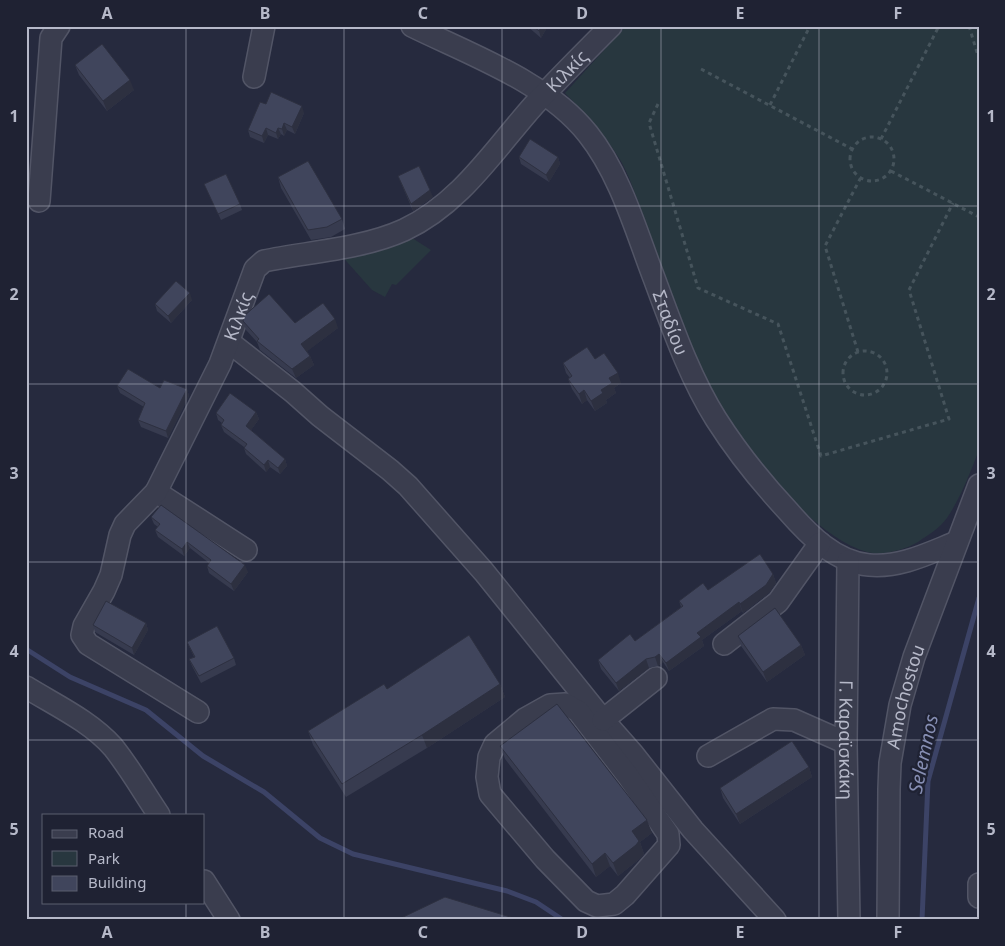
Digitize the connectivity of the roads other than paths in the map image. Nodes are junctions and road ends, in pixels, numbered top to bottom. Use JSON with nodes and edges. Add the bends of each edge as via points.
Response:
{"nodes":[{"id":1,"x":59,"y":26,"type":"edge"},
{"id":2,"x":264,"y":26,"type":"edge"},
{"id":3,"x":412,"y":26,"type":"edge"},
{"id":4,"x":611,"y":26,"type":"edge"},
{"id":5,"x":254,"y":77,"type":"dead end"},
{"id":6,"x":544,"y":94,"type":"junction"},
{"id":7,"x":39,"y":201,"type":"dead end"},
{"id":8,"x":229,"y":342,"type":"junction"},
{"id":9,"x":979,"y":485,"type":"edge"},
{"id":10,"x":156,"y":492,"type":"junction"},
{"id":11,"x":957,"y":542,"type":"junction"},
{"id":12,"x":820,"y":543,"type":"junction"},
{"id":13,"x":246,"y":550,"type":"dead end"},
{"id":14,"x":848,"y":561,"type":"junction"},
{"id":15,"x":724,"y":644,"type":"dead end"},
{"id":16,"x":656,"y":678,"type":"dead end"},
{"id":17,"x":26,"y":687,"type":"edge"},
{"id":18,"x":198,"y":712,"type":"dead end"},
{"id":19,"x":603,"y":720,"type":"junction"},
{"id":20,"x":846,"y":743,"type":"junction"},
{"id":21,"x":633,"y":754,"type":"junction"},
{"id":22,"x":708,"y":756,"type":"dead end"},
{"id":23,"x":628,"y":776,"type":"junction"},
{"id":24,"x":158,"y":814,"type":"edge"},
{"id":25,"x":205,"y":883,"type":"edge"},
{"id":26,"x":979,"y":884,"type":"edge"},
{"id":27,"x":979,"y":897,"type":"edge"},
{"id":28,"x":229,"y":920,"type":"edge"},
{"id":29,"x":775,"y":920,"type":"edge"},
{"id":30,"x":849,"y":920,"type":"edge"},
{"id":31,"x":888,"y":920,"type":"edge"}],
"edges":[{"from":1,"to":7,"type":"street","via":[[51,38]]},
{"from":2,"to":5,"type":"street"},
{"from":3,"to":6,"type":"street","name":"Σταδίου","via":[[488,62]]},
{"from":4,"to":6,"type":"street","name":"Κιλκίς"},
{"from":6,"to":8,"type":"street","name":"Κιλκίς","via":[[470,180],[433,214],[376,240],[260,263],[251,279]]},
{"from":6,"to":12,"type":"street","name":"Σταδίου","via":[[576,120],[612,171],[680,344],[716,419],[768,489]]},
{"from":8,"to":10,"type":"street","name":"Κιλκίς"},
{"from":8,"to":19,"type":"street","via":[[408,486],[484,572]]},
{"from":9,"to":11,"type":"street","name":"Amochostou"},
{"from":10,"to":13,"type":"street"},
{"from":10,"to":18,"type":"street","name":"Κιλκίς","via":[[125,524],[111,575],[82,635],[88,644]]},
{"from":11,"to":14,"type":"street","name":"Σταδίου","via":[[891,564],[869,565]]},
{"from":11,"to":31,"type":"street","name":"Amochostou","via":[[900,705],[890,763]]},
{"from":12,"to":14,"type":"street","name":"Σταδίου"},
{"from":12,"to":15,"type":"street","via":[[778,602]]},
{"from":14,"to":20,"type":"street","name":"Γ. Καραϊσκάκη"},
{"from":16,"to":19,"type":"street"},
{"from":17,"to":24,"type":"street","via":[[86,724],[105,740]]},
{"from":19,"to":21,"type":"street"},
{"from":20,"to":22,"type":"street","via":[[794,720],[773,720]]},
{"from":20,"to":30,"type":"street","name":"Γ. Καραϊσκάκη"},
{"from":21,"to":23,"type":"street"},
{"from":21,"to":29,"type":"street","via":[[693,830]]},
{"from":23,"to":23,"type":"street","via":[[668,834],[669,845],[625,895],[614,904],[597,906],[586,901],[533,845],[490,794],[487,777],[495,744],[525,719],[550,705],[565,704],[578,711]]},
{"from":25,"to":28,"type":"street"},
{"from":26,"to":27,"type":"street"}]}
